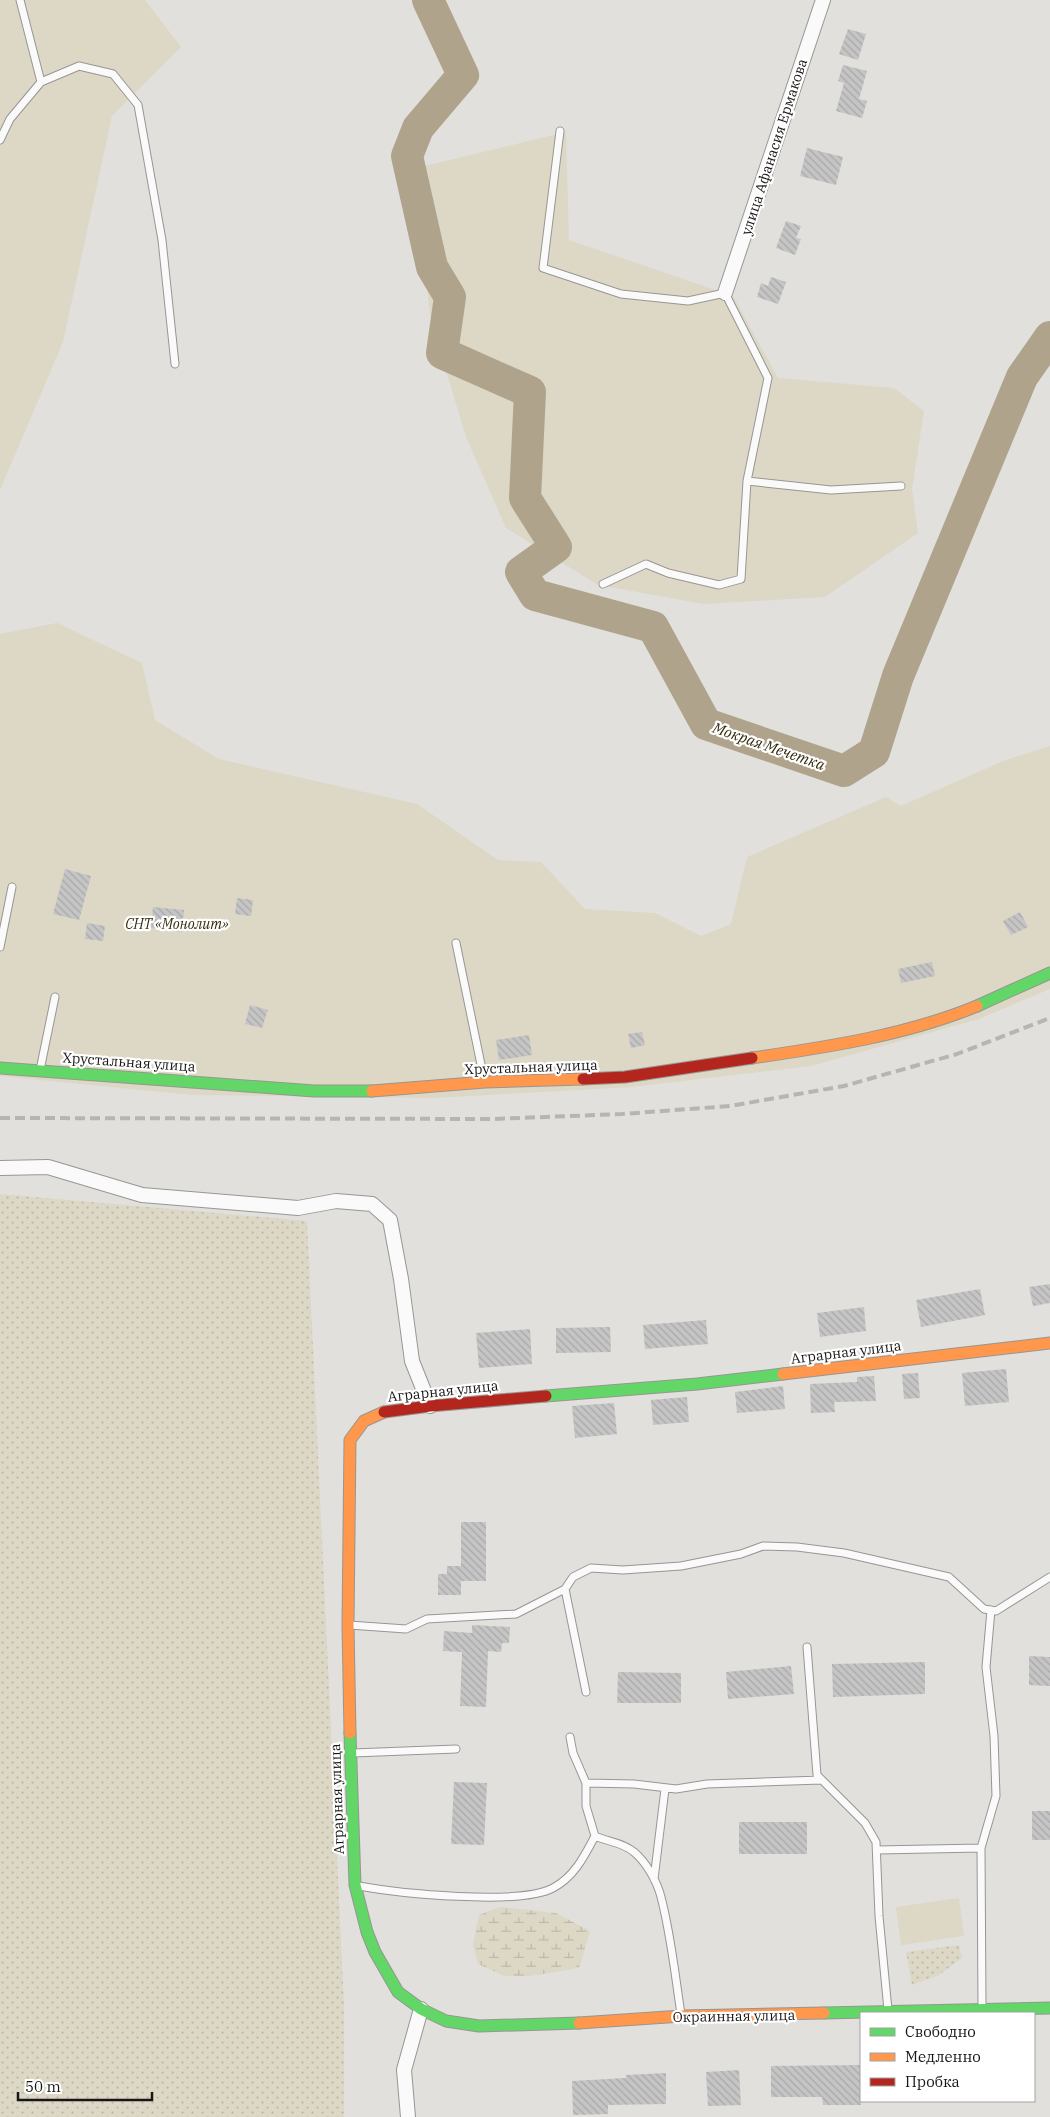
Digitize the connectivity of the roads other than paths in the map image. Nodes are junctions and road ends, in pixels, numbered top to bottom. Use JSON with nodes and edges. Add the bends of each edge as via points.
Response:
{"nodes":[{"id":1,"x":20,"y":0,"type":"edge"},
{"id":2,"x":823,"y":0,"type":"edge"},
{"id":3,"x":41,"y":82,"type":"junction"},
{"id":4,"x":560,"y":131,"type":"dead end"},
{"id":5,"x":0,"y":140,"type":"edge"},
{"id":6,"x":725,"y":293,"type":"junction"},
{"id":7,"x":175,"y":364,"type":"dead end"},
{"id":8,"x":747,"y":481,"type":"junction"},
{"id":9,"x":901,"y":486,"type":"dead end"},
{"id":10,"x":603,"y":584,"type":"dead end"},
{"id":11,"x":12,"y":887,"type":"dead end"},
{"id":12,"x":456,"y":943,"type":"dead end"},
{"id":13,"x":0,"y":947,"type":"edge"},
{"id":14,"x":1050,"y":973,"type":"edge"},
{"id":15,"x":55,"y":997,"type":"dead end"},
{"id":16,"x":0,"y":1068,"type":"edge"},
{"id":17,"x":40,"y":1070,"type":"junction"},
{"id":18,"x":484,"y":1082,"type":"junction"},
{"id":19,"x":0,"y":1168,"type":"edge"},
{"id":20,"x":1050,"y":1343,"type":"edge"},
{"id":21,"x":430,"y":1406,"type":"junction"},
{"id":22,"x":1050,"y":1577,"type":"edge"},
{"id":23,"x":565,"y":1589,"type":"junction"},
{"id":24,"x":991,"y":1610,"type":"junction"},
{"id":25,"x":348,"y":1625,"type":"junction"},
{"id":26,"x":807,"y":1647,"type":"dead end"},
{"id":27,"x":586,"y":1692,"type":"dead end"},
{"id":28,"x":570,"y":1737,"type":"dead end"},
{"id":29,"x":456,"y":1750,"type":"dead end"},
{"id":30,"x":350,"y":1753,"type":"junction"},
{"id":31,"x":821,"y":1780,"type":"junction"},
{"id":32,"x":586,"y":1783,"type":"junction"},
{"id":33,"x":665,"y":1789,"type":"junction"},
{"id":34,"x":595,"y":1836,"type":"junction"},
{"id":35,"x":981,"y":1848,"type":"junction"},
{"id":36,"x":877,"y":1850,"type":"junction"},
{"id":37,"x":654,"y":1880,"type":"junction"},
{"id":38,"x":355,"y":1885,"type":"junction"},
{"id":39,"x":398,"y":1992,"type":"joint"},
{"id":40,"x":1050,"y":2008,"type":"edge"},
{"id":41,"x":421,"y":2009,"type":"junction"},
{"id":42,"x":982,"y":2010,"type":"junction"},
{"id":43,"x":889,"y":2012,"type":"edge"},
{"id":44,"x":860,"y":2013,"type":"edge"},
{"id":45,"x":682,"y":2016,"type":"junction"},
{"id":46,"x":408,"y":2117,"type":"edge"}],
"edges":[{"from":1,"to":3,"type":"lane"},
{"from":2,"to":6,"type":"street","name":"улица Афанасия Ермакова"},
{"from":3,"to":5,"type":"lane","via":[[10,119]]},
{"from":3,"to":7,"type":"lane","via":[[79,66],[113,74],[138,106],[162,240]]},
{"from":4,"to":6,"type":"lane","via":[[543,268],[621,294],[688,301]]},
{"from":6,"to":8,"type":"lane","via":[[768,378]]},
{"from":8,"to":9,"type":"lane","via":[[832,490]]},
{"from":8,"to":10,"type":"lane","via":[[741,579],[719,585],[668,573],[646,564]]},
{"from":11,"to":13,"type":"lane"},
{"from":12,"to":18,"type":"lane"},
{"from":14,"to":18,"type":"street","name":"Хрустальная улица","via":[[955,1015],[903,1030],[808,1050],[624,1078]]},
{"from":15,"to":17,"type":"lane"},
{"from":16,"to":17,"type":"street","name":"Хрустальная улица"},
{"from":17,"to":18,"type":"street","name":"Хрустальная улица","via":[[314,1091],[390,1091]]},
{"from":19,"to":21,"type":"street","via":[[48,1167],[142,1195],[298,1208],[336,1200],[372,1204],[390,1220],[412,1361]]},
{"from":20,"to":21,"type":"street","name":"Аграрная улица","via":[[697,1384]]},
{"from":21,"to":25,"type":"street","name":"Аграрная улица","via":[[379,1413],[364,1421],[350,1440]]},
{"from":22,"to":24,"type":"lane","via":[[996,1611]]},
{"from":23,"to":24,"type":"lane","via":[[573,1577],[591,1568],[623,1570],[681,1566],[741,1554],[763,1546],[797,1547],[853,1555],[949,1577],[984,1609]]},
{"from":23,"to":25,"type":"lane","via":[[516,1614],[426,1619],[406,1629]]},
{"from":23,"to":27,"type":"lane"},
{"from":24,"to":35,"type":"lane","via":[[986,1667],[994,1736],[996,1796]]},
{"from":25,"to":30,"type":"street","name":"Аграрная улица"},
{"from":26,"to":31,"type":"lane","via":[[817,1775]]},
{"from":28,"to":32,"type":"lane"},
{"from":29,"to":30,"type":"lane"},
{"from":30,"to":38,"type":"street","name":"Аграрная улица"},
{"from":31,"to":33,"type":"lane","via":[[707,1784]]},
{"from":31,"to":36,"type":"lane","via":[[865,1823]]},
{"from":32,"to":33,"type":"lane","via":[[634,1784]]},
{"from":32,"to":34,"type":"lane","via":[[586,1806]]},
{"from":33,"to":37,"type":"lane"},
{"from":34,"to":37,"type":"lane","via":[[618,1842],[633,1851]]},
{"from":34,"to":38,"type":"lane","via":[[582,1862],[570,1876],[552,1889],[534,1894],[489,1897],[427,1895]]},
{"from":35,"to":36,"type":"lane"},
{"from":35,"to":42,"type":"lane"},
{"from":36,"to":43,"type":"lane","via":[[879,1916]]},
{"from":37,"to":45,"type":"lane","via":[[661,1895]]},
{"from":38,"to":39,"type":"street","name":"Аграрная улица","via":[[375,1952]]},
{"from":39,"to":41,"type":"street","name":"Окраинная улица"},
{"from":40,"to":42,"type":"street","name":"Окраинная улица"},
{"from":41,"to":45,"type":"street","name":"Окраинная улица","via":[[446,2021],[479,2026]]},
{"from":41,"to":46,"type":"street","via":[[404,2070]]},
{"from":42,"to":43,"type":"street","name":"Окраинная улица"},
{"from":44,"to":45,"type":"street","name":"Окраинная улица"}]}
